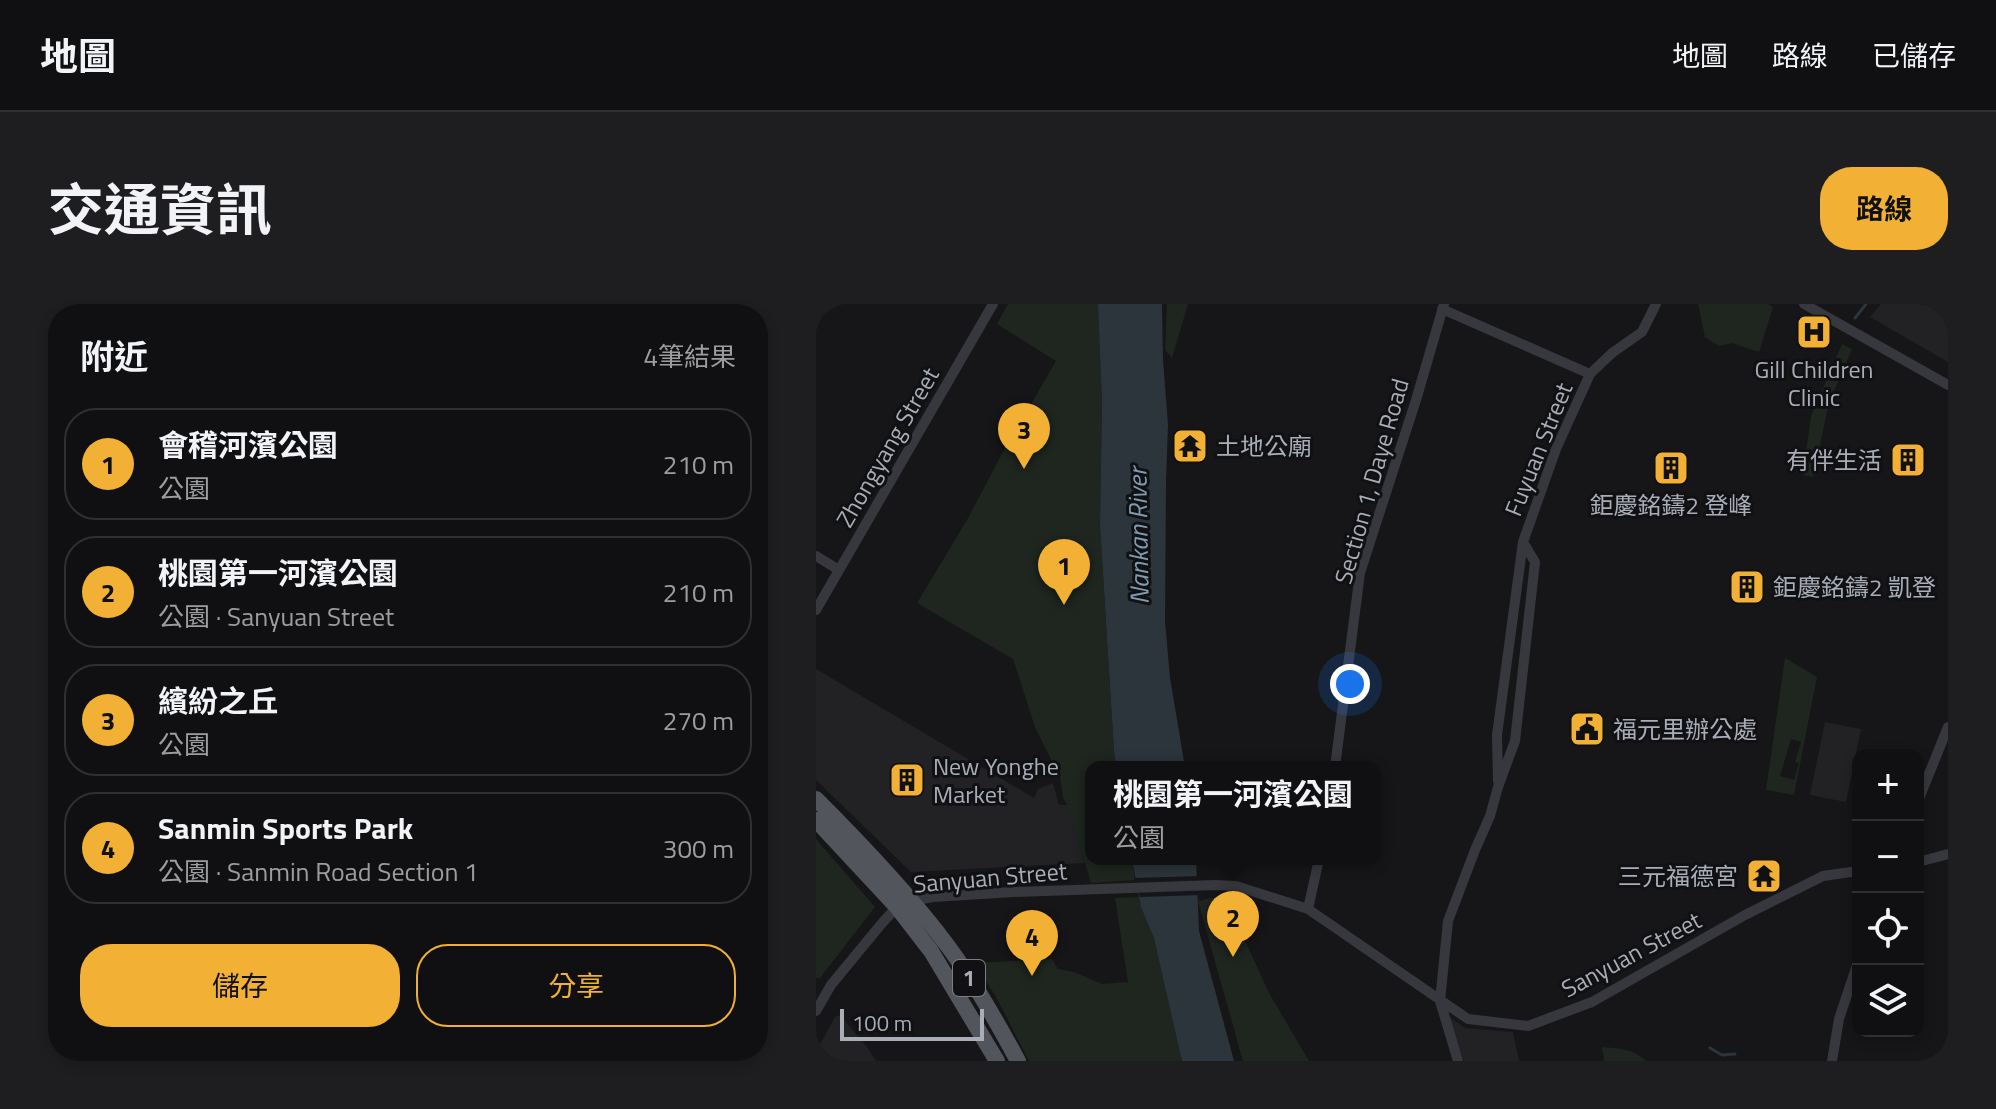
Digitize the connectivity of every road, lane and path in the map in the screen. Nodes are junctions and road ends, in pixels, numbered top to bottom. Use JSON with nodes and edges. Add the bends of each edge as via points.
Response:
{"nodes":[{"id":1,"x":978,"y":304,"type":"edge"},
{"id":2,"x":1656,"y":304,"type":"edge"},
{"id":3,"x":1804,"y":304,"type":"edge"},
{"id":4,"x":1443,"y":306,"type":"edge"},
{"id":5,"x":991,"y":307,"type":"edge"},
{"id":6,"x":1590,"y":374,"type":"junction"},
{"id":7,"x":1948,"y":385,"type":"edge"},
{"id":8,"x":1523,"y":542,"type":"junction"},
{"id":9,"x":816,"y":556,"type":"edge"},
{"id":10,"x":839,"y":570,"type":"junction"},
{"id":11,"x":816,"y":610,"type":"edge"},
{"id":12,"x":1948,"y":727,"type":"edge"},
{"id":13,"x":1336,"y":761,"type":"edge"},
{"id":14,"x":1924,"y":786,"type":"edge"},
{"id":15,"x":1498,"y":787,"type":"junction"},
{"id":16,"x":816,"y":799,"type":"edge"},
{"id":17,"x":816,"y":820,"type":"edge"},
{"id":18,"x":1948,"y":854,"type":"edge"},
{"id":19,"x":1924,"y":860,"type":"edge"},
{"id":20,"x":1318,"y":865,"type":"edge"},
{"id":21,"x":1852,"y":872,"type":"edge"},
{"id":22,"x":904,"y":904,"type":"junction"},
{"id":23,"x":1308,"y":909,"type":"junction"},
{"id":24,"x":1857,"y":965,"type":"edge"},
{"id":25,"x":1852,"y":997,"type":"edge"},
{"id":26,"x":1440,"y":1001,"type":"junction"},
{"id":27,"x":816,"y":1011,"type":"edge"},
{"id":28,"x":997,"y":1061,"type":"edge"},
{"id":29,"x":1018,"y":1061,"type":"edge"},
{"id":30,"x":1458,"y":1061,"type":"edge"},
{"id":31,"x":1835,"y":1061,"type":"edge"}],
"edges":[{"from":1,"to":5,"type":"street"},
{"from":2,"to":6,"type":"street","name":"Fuyuan Street","via":[[1642,332]]},
{"from":3,"to":7,"type":"street"},
{"from":4,"to":6,"type":"street"},
{"from":4,"to":13,"type":"street","name":"Section 1, Daye Road","via":[[1360,573]]},
{"from":5,"to":10,"type":"street","name":"Zhongyang Street"},
{"from":6,"to":8,"type":"street","name":"Fuyuan Street"},
{"from":8,"to":15,"type":"street","name":"Fuyuan Street","via":[[1497,735]]},
{"from":8,"to":15,"type":"street","name":"Fuyuan Street","via":[[1535,562],[1515,741]]},
{"from":9,"to":10,"type":"street"},
{"from":10,"to":11,"type":"street","name":"Zhongyang Street"},
{"from":12,"to":14,"type":"street"},
{"from":15,"to":26,"type":"street","name":"Fuyuan Street","via":[[1448,921]]},
{"from":16,"to":22,"type":"main road","number":"1","via":[[856,838]]},
{"from":17,"to":22,"type":"main road","number":"1"},
{"from":18,"to":19,"type":"street"},
{"from":20,"to":23,"type":"street"},
{"from":21,"to":26,"type":"street","name":"Sanyuan Street","via":[[1823,876],[1592,1002],[1535,1025],[1468,1019]]},
{"from":22,"to":23,"type":"street","name":"Sanyuan Street","via":[[930,897],[1210,885],[1236,886]]},
{"from":22,"to":27,"type":"street","via":[[831,985]]},
{"from":22,"to":28,"type":"main road","number":"1"},
{"from":22,"to":29,"type":"main road","number":"1","via":[[948,946]]},
{"from":23,"to":26,"type":"street","name":"Sanyuan Street"},
{"from":24,"to":31,"type":"street","via":[[1839,1019]]},
{"from":25,"to":31,"type":"street"},
{"from":26,"to":30,"type":"street"}]}
